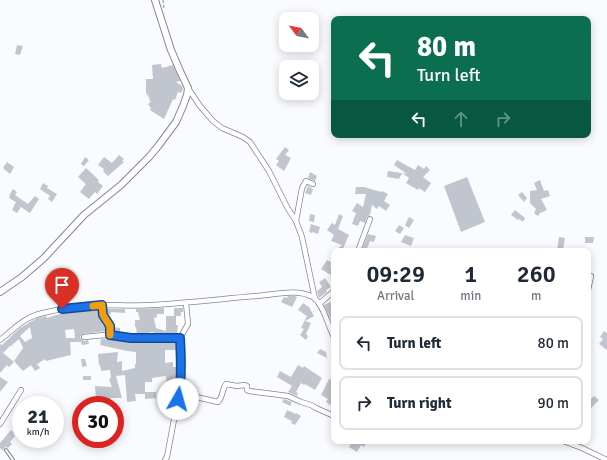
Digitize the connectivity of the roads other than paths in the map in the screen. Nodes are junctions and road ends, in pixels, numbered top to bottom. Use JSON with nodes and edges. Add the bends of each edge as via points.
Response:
{"nodes":[{"id":1,"x":155,"y":0,"type":"edge"},
{"id":2,"x":188,"y":88,"type":"junction"},
{"id":3,"x":313,"y":184,"type":"dead end"},
{"id":4,"x":370,"y":218,"type":"dead end"},
{"id":5,"x":296,"y":221,"type":"junction"},
{"id":6,"x":359,"y":248,"type":"edge"},
{"id":7,"x":0,"y":292,"type":"edge"},
{"id":8,"x":331,"y":294,"type":"edge"},
{"id":9,"x":316,"y":299,"type":"junction"},
{"id":10,"x":186,"y":303,"type":"junction"},
{"id":11,"x":319,"y":304,"type":"junction"},
{"id":12,"x":102,"y":305,"type":"junction"},
{"id":13,"x":331,"y":330,"type":"edge"},
{"id":14,"x":110,"y":335,"type":"junction"},
{"id":15,"x":84,"y":337,"type":"dead end"},
{"id":16,"x":180,"y":338,"type":"junction"},
{"id":17,"x":0,"y":340,"type":"edge"},
{"id":18,"x":20,"y":390,"type":"dead end"},
{"id":19,"x":179,"y":393,"type":"junction"},
{"id":20,"x":331,"y":415,"type":"edge"},
{"id":21,"x":0,"y":424,"type":"edge"},
{"id":22,"x":571,"y":444,"type":"edge"},
{"id":23,"x":6,"y":450,"type":"dead end"},
{"id":24,"x":13,"y":460,"type":"edge"},
{"id":25,"x":165,"y":460,"type":"edge"},
{"id":26,"x":607,"y":460,"type":"edge"}],
"edges":[{"from":1,"to":2,"type":"street","via":[[171,50]]},
{"from":2,"to":5,"type":"street","via":[[213,121],[250,142]]},
{"from":2,"to":7,"type":"street","via":[[184,106],[176,122],[149,156],[121,185],[84,214],[44,258]]},
{"from":3,"to":5,"type":"street","via":[[306,181],[302,188]]},
{"from":4,"to":6,"type":"street"},
{"from":5,"to":9,"type":"street"},
{"from":8,"to":11,"type":"street"},
{"from":9,"to":10,"type":"street","via":[[296,292]]},
{"from":9,"to":11,"type":"street"},
{"from":10,"to":12,"type":"street"},
{"from":10,"to":16,"type":"street","via":[[188,324]]},
{"from":11,"to":13,"type":"street"},
{"from":12,"to":14,"type":"street","via":[[103,315],[110,326]]},
{"from":12,"to":17,"type":"street","via":[[62,309],[31,316]]},
{"from":14,"to":15,"type":"street"},
{"from":14,"to":16,"type":"street","via":[[131,338]]},
{"from":16,"to":19,"type":"street"},
{"from":18,"to":21,"type":"street"},
{"from":19,"to":20,"type":"street","via":[[218,402],[226,384],[245,385],[249,391],[288,396]]},
{"from":19,"to":25,"type":"street"},
{"from":22,"to":26,"type":"street"},
{"from":23,"to":24,"type":"lane"}]}
